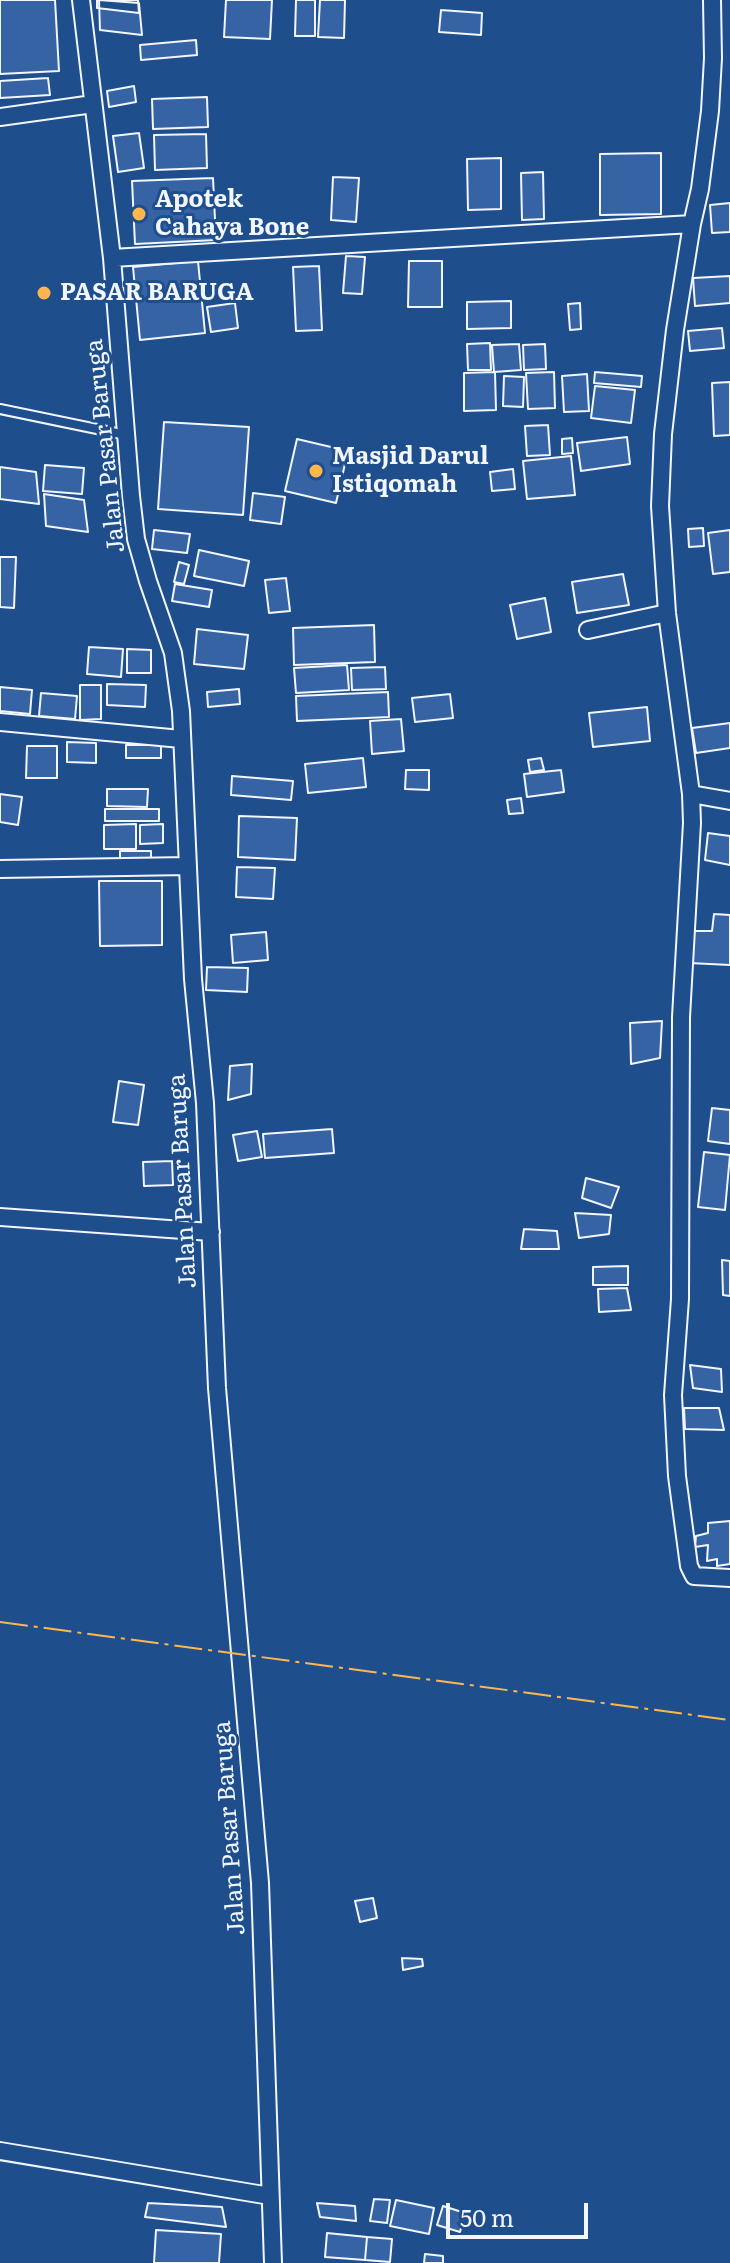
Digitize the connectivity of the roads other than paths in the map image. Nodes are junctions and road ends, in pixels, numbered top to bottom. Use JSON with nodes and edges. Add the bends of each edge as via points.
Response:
{"nodes":[{"id":1,"x":81,"y":0,"type":"edge"},
{"id":2,"x":712,"y":0,"type":"edge"},
{"id":3,"x":93,"y":104,"type":"junction"},
{"id":4,"x":0,"y":117,"type":"edge"},
{"id":5,"x":692,"y":224,"type":"junction"},
{"id":6,"x":112,"y":258,"type":"junction"},
{"id":7,"x":0,"y":409,"type":"edge"},
{"id":8,"x":126,"y":435,"type":"junction"},
{"id":9,"x":667,"y":613,"type":"junction"},
{"id":10,"x":588,"y":630,"type":"dead end"},
{"id":11,"x":0,"y":722,"type":"edge"},
{"id":12,"x":181,"y":739,"type":"junction"},
{"id":13,"x":691,"y":794,"type":"junction"},
{"id":14,"x":730,"y":801,"type":"edge"},
{"id":15,"x":188,"y":866,"type":"junction"},
{"id":16,"x":0,"y":869,"type":"edge"},
{"id":17,"x":0,"y":1217,"type":"edge"},
{"id":18,"x":211,"y":1232,"type":"junction"},
{"id":19,"x":730,"y":1578,"type":"edge"},
{"id":20,"x":0,"y":2151,"type":"edge"},
{"id":21,"x":270,"y":2196,"type":"junction"},
{"id":22,"x":273,"y":2263,"type":"edge"}],
"edges":[{"from":1,"to":3,"type":"street","name":"Jalan Pasar Baruga"},
{"from":2,"to":5,"type":"street","via":[[710,111]]},
{"from":3,"to":4,"type":"street"},
{"from":3,"to":6,"type":"street","name":"Jalan Pasar Baruga"},
{"from":5,"to":6,"type":"street"},
{"from":5,"to":9,"type":"street","via":[[663,434],[660,506]]},
{"from":6,"to":8,"type":"street","name":"Jalan Pasar Baruga"},
{"from":7,"to":8,"type":"lane"},
{"from":8,"to":12,"type":"street","name":"Jalan Pasar Baruga","via":[[136,539],[173,653]]},
{"from":9,"to":10,"type":"street"},
{"from":9,"to":13,"type":"street"},
{"from":11,"to":12,"type":"street"},
{"from":12,"to":15,"type":"street","name":"Jalan Pasar Baruga"},
{"from":13,"to":14,"type":"street"},
{"from":13,"to":19,"type":"street","via":[[681,1017],[680,1299],[673,1395],[677,1476],[691,1571],[694,1576]]},
{"from":15,"to":16,"type":"street"},
{"from":15,"to":18,"type":"street","name":"Jalan Pasar Baruga"},
{"from":17,"to":18,"type":"street"},
{"from":18,"to":21,"type":"street","name":"Jalan Pasar Baruga","via":[[218,1403],[260,1883]]},
{"from":20,"to":21,"type":"street"},
{"from":21,"to":22,"type":"street","name":"Jalan Pasar Baruga"}]}
